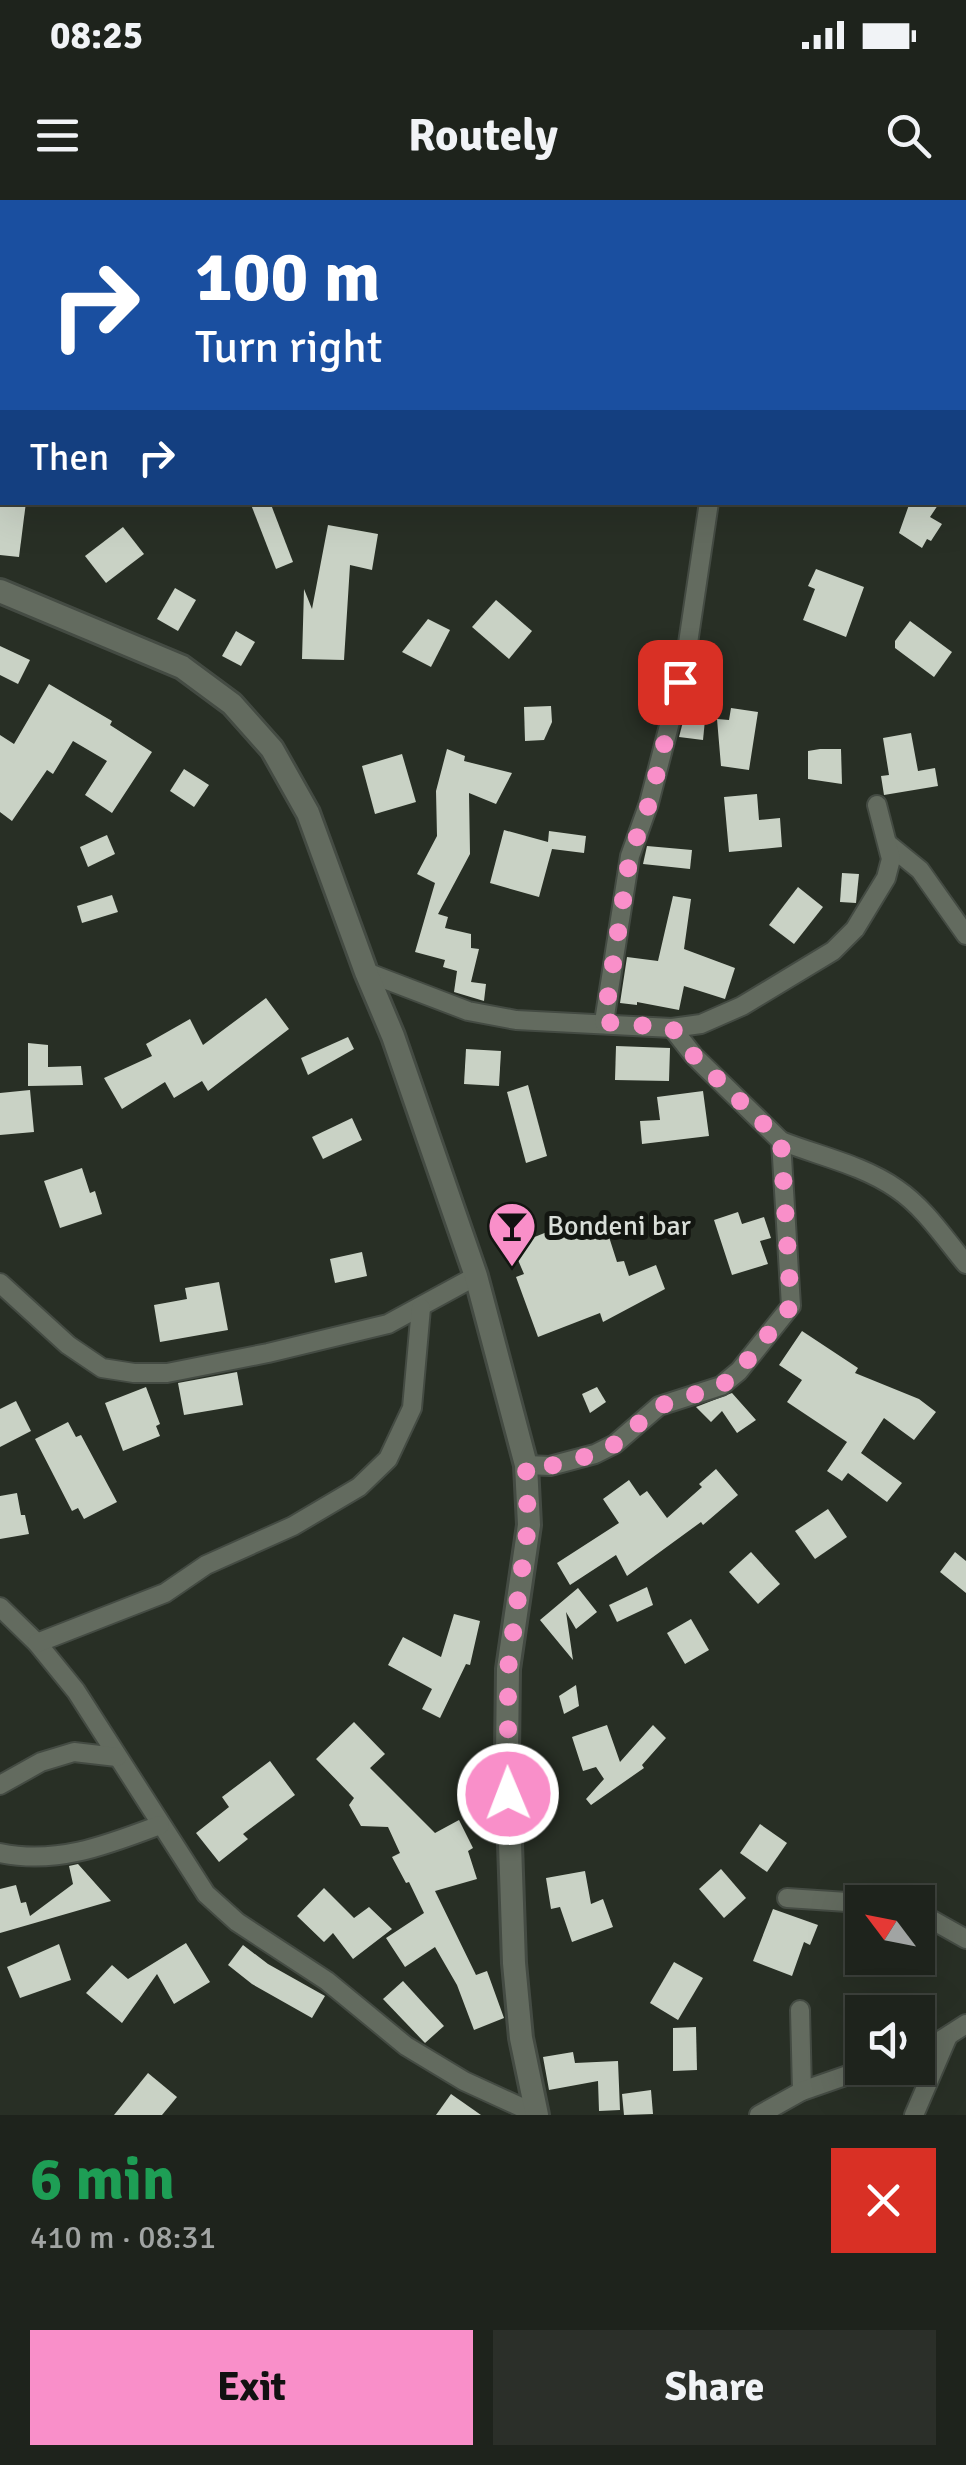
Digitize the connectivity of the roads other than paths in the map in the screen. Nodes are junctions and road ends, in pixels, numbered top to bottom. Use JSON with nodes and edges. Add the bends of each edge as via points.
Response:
{"nodes":[{"id":1,"x":710,"y":505,"type":"edge"},
{"id":2,"x":0,"y":590,"type":"edge"},
{"id":3,"x":877,"y":806,"type":"dead end"},
{"id":4,"x":888,"y":844,"type":"junction"},
{"id":5,"x":966,"y":934,"type":"edge"},
{"id":6,"x":366,"y":972,"type":"junction"},
{"id":7,"x":604,"y":1022,"type":"junction"},
{"id":8,"x":672,"y":1028,"type":"junction"},
{"id":9,"x":781,"y":1141,"type":"junction"},
{"id":10,"x":966,"y":1264,"type":"edge"},
{"id":11,"x":476,"y":1276,"type":"junction"},
{"id":12,"x":0,"y":1283,"type":"edge"},
{"id":13,"x":421,"y":1308,"type":"junction"},
{"id":14,"x":526,"y":1466,"type":"junction"},
{"id":15,"x":0,"y":1606,"type":"edge"},
{"id":16,"x":37,"y":1643,"type":"junction"},
{"id":17,"x":117,"y":1757,"type":"junction"},
{"id":18,"x":0,"y":1785,"type":"edge"},
{"id":19,"x":160,"y":1824,"type":"junction"},
{"id":20,"x":0,"y":1853,"type":"edge"},
{"id":21,"x":787,"y":1898,"type":"dead end"},
{"id":22,"x":845,"y":1902,"type":"edge"},
{"id":23,"x":935,"y":1922,"type":"edge"},
{"id":24,"x":966,"y":1939,"type":"edge"},
{"id":25,"x":800,"y":2010,"type":"dead end"},
{"id":26,"x":966,"y":2024,"type":"edge"},
{"id":27,"x":948,"y":2036,"type":"junction"},
{"id":28,"x":935,"y":2042,"type":"edge"},
{"id":29,"x":845,"y":2076,"type":"edge"},
{"id":30,"x":802,"y":2091,"type":"junction"},
{"id":31,"x":536,"y":2114,"type":"edge"},
{"id":32,"x":760,"y":2115,"type":"edge"},
{"id":33,"x":914,"y":2115,"type":"edge"}],
"edges":[{"from":1,"to":7,"type":"street","via":[[672,714],[630,856]]},
{"from":2,"to":6,"type":"street","via":[[182,666],[232,704],[272,749],[308,813]]},
{"from":3,"to":4,"type":"street"},
{"from":4,"to":5,"type":"street","via":[[920,870]]},
{"from":4,"to":8,"type":"street","via":[[886,878],[833,951],[742,1006]]},
{"from":6,"to":7,"type":"street","via":[[468,1011],[516,1020]]},
{"from":6,"to":11,"type":"street"},
{"from":7,"to":8,"type":"street"},
{"from":8,"to":9,"type":"street"},
{"from":9,"to":10,"type":"street","via":[[897,1189]]},
{"from":9,"to":14,"type":"street","via":[[792,1286],[791,1306],[779,1325],[721,1386],[659,1406],[595,1454]]},
{"from":11,"to":13,"type":"street"},
{"from":11,"to":14,"type":"street"},
{"from":12,"to":13,"type":"street","via":[[102,1368],[134,1373],[268,1353],[365,1331]]},
{"from":13,"to":16,"type":"street","via":[[412,1408],[388,1459],[359,1487],[165,1593]]},
{"from":14,"to":31,"type":"street","via":[[528,1526],[508,1669],[506,1754],[514,1963]]},
{"from":15,"to":16,"type":"street"},
{"from":16,"to":17,"type":"street"},
{"from":17,"to":18,"type":"street","via":[[74,1752]]},
{"from":17,"to":19,"type":"street"},
{"from":19,"to":20,"type":"street","via":[[59,1856]]},
{"from":19,"to":31,"type":"street","via":[[206,1894],[237,1922],[327,1980],[406,2046]]},
{"from":21,"to":22,"type":"street"},
{"from":23,"to":24,"type":"street"},
{"from":25,"to":30,"type":"street"},
{"from":26,"to":27,"type":"street"},
{"from":27,"to":28,"type":"street"},
{"from":27,"to":33,"type":"street"},
{"from":29,"to":30,"type":"street"},
{"from":30,"to":32,"type":"street"}]}
